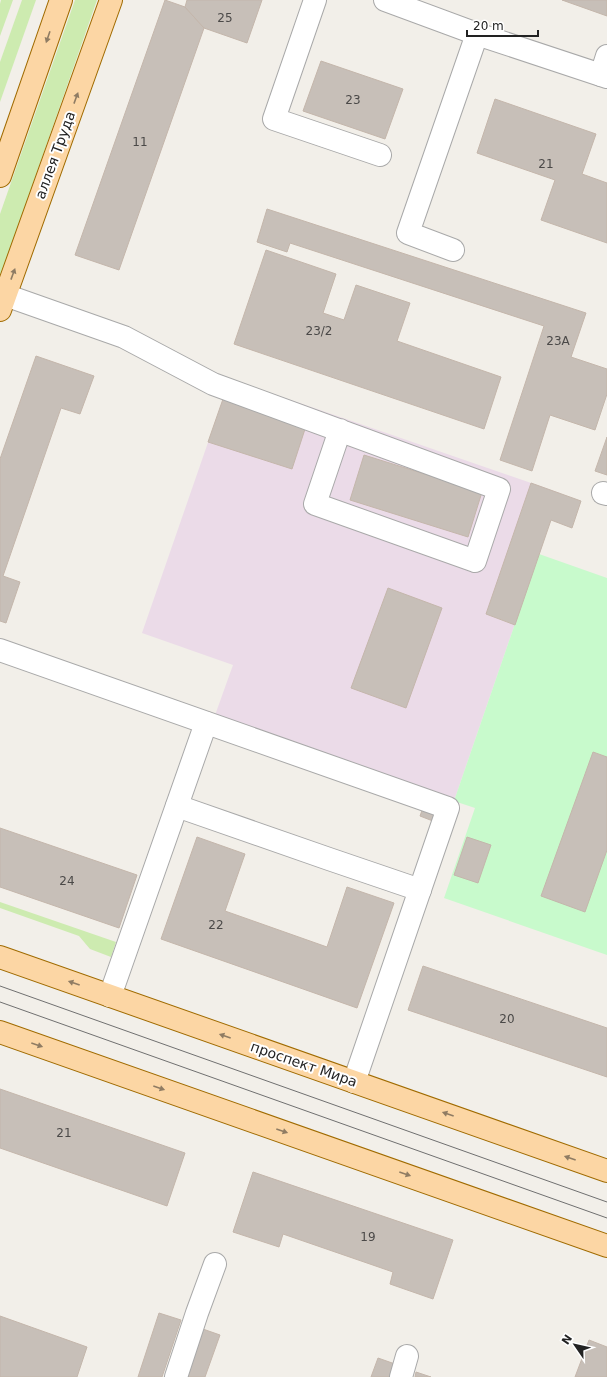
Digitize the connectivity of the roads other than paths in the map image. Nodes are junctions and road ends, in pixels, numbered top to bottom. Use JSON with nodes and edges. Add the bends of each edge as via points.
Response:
{"nodes":[{"id":1,"x":61,"y":0,"type":"edge"},
{"id":2,"x":111,"y":0,"type":"edge"},
{"id":3,"x":315,"y":0,"type":"edge"},
{"id":4,"x":385,"y":0,"type":"edge"},
{"id":5,"x":476,"y":34,"type":"junction"},
{"id":6,"x":605,"y":69,"type":"edge"},
{"id":7,"x":380,"y":155,"type":"dead end"},
{"id":8,"x":0,"y":176,"type":"edge"},
{"id":9,"x":453,"y":250,"type":"dead end"},
{"id":10,"x":3,"y":303,"type":"edge"},
{"id":11,"x":340,"y":430,"type":"junction"},
{"id":12,"x":0,"y":650,"type":"edge"},
{"id":13,"x":206,"y":723,"type":"junction"},
{"id":14,"x":176,"y":806,"type":"junction"},
{"id":15,"x":420,"y":890,"type":"junction"},
{"id":16,"x":0,"y":957,"type":"edge"},
{"id":17,"x":110,"y":996,"type":"junction"},
{"id":18,"x":0,"y":1032,"type":"edge"},
{"id":19,"x":354,"y":1082,"type":"junction"},
{"id":20,"x":607,"y":1171,"type":"edge"},
{"id":21,"x":607,"y":1246,"type":"edge"},
{"id":22,"x":215,"y":1264,"type":"dead end"},
{"id":23,"x":407,"y":1356,"type":"dead end"},
{"id":24,"x":176,"y":1377,"type":"edge"},
{"id":25,"x":401,"y":1377,"type":"edge"}],
"edges":[{"from":1,"to":8,"type":"main road","one_way":true},
{"from":10,"to":2,"type":"main road","name":"аллея Труда","one_way":true},
{"from":3,"to":7,"type":"street","via":[[274,119]]},
{"from":4,"to":5,"type":"street"},
{"from":5,"to":6,"type":"street"},
{"from":5,"to":9,"type":"street","via":[[408,233]]},
{"from":10,"to":11,"type":"street","via":[[124,337],[213,384]]},
{"from":11,"to":11,"type":"street","via":[[499,489],[475,561],[315,504]]},
{"from":12,"to":13,"type":"street"},
{"from":13,"to":14,"type":"street"},
{"from":13,"to":15,"type":"street","via":[[448,808]]},
{"from":14,"to":15,"type":"street"},
{"from":14,"to":17,"type":"street"},
{"from":15,"to":19,"type":"street"},
{"from":17,"to":16,"type":"main road","name":"проспект Мира","one_way":true},
{"from":19,"to":17,"type":"main road","name":"проспект Мира","one_way":true},
{"from":18,"to":21,"type":"main road","one_way":true},
{"from":20,"to":19,"type":"main road","name":"проспект Мира","one_way":true},
{"from":22,"to":24,"type":"street"},
{"from":23,"to":25,"type":"street"}]}
